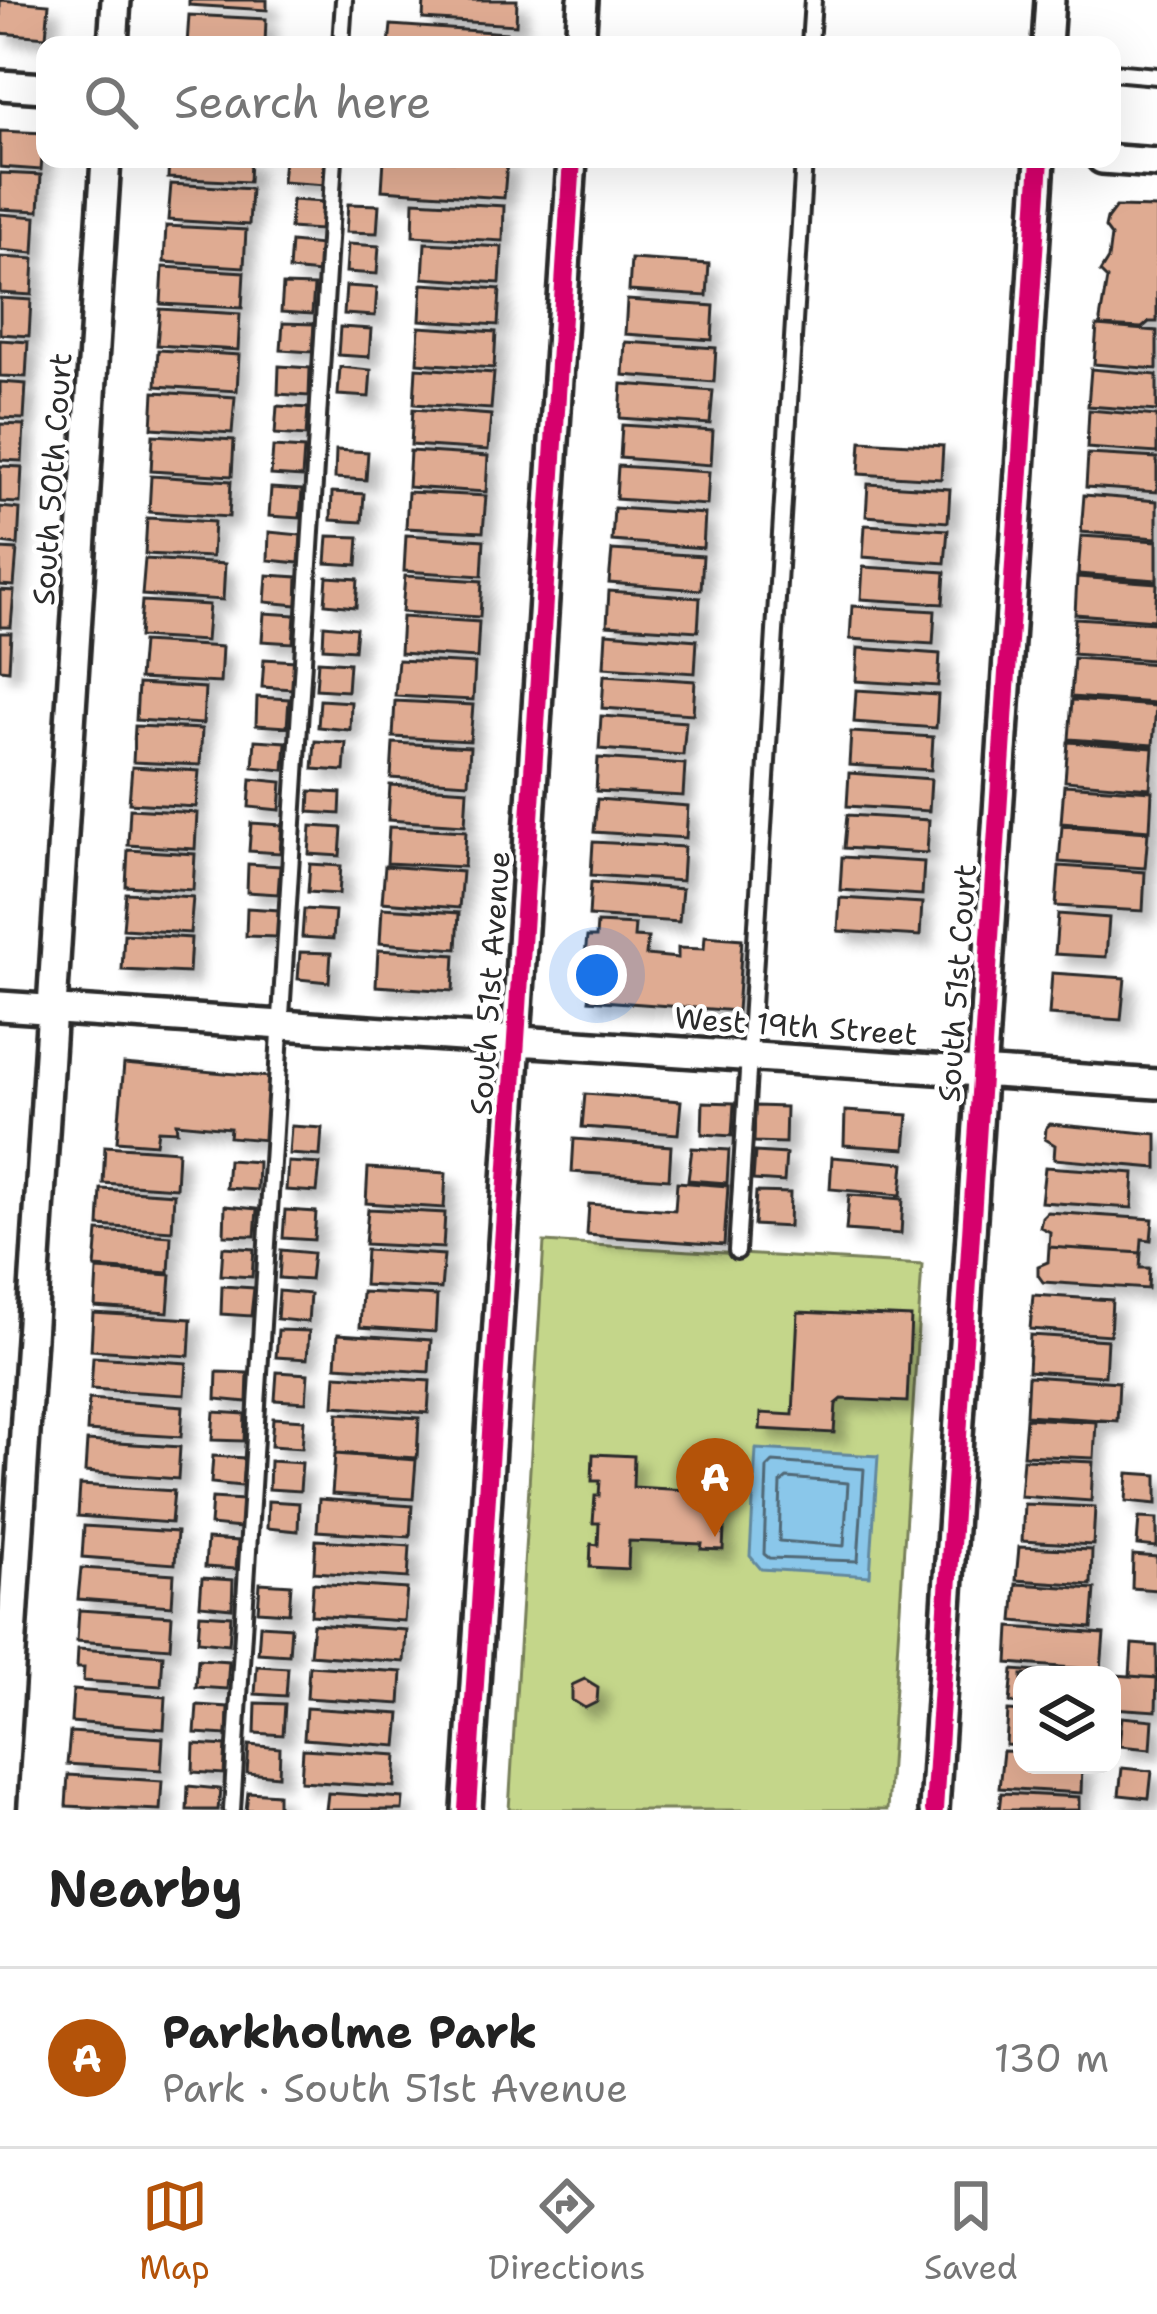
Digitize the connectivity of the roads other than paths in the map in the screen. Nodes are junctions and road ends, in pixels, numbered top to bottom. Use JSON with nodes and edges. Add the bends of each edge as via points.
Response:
{"nodes":[{"id":1,"x":116,"y":0,"type":"edge"},
{"id":2,"x":344,"y":0,"type":"edge"},
{"id":3,"x":583,"y":0,"type":"edge"},
{"id":4,"x":813,"y":0,"type":"edge"},
{"id":5,"x":1050,"y":0,"type":"edge"},
{"id":6,"x":114,"y":36,"type":"edge"},
{"id":7,"x":342,"y":36,"type":"edge"},
{"id":8,"x":581,"y":36,"type":"edge"},
{"id":9,"x":811,"y":36,"type":"edge"},
{"id":10,"x":1048,"y":36,"type":"edge"},
{"id":11,"x":1121,"y":73,"type":"edge"},
{"id":12,"x":1157,"y":76,"type":"edge"},
{"id":13,"x":0,"y":85,"type":"edge"},
{"id":14,"x":36,"y":87,"type":"edge"},
{"id":15,"x":1121,"y":160,"type":"edge"},
{"id":16,"x":1157,"y":163,"type":"edge"},
{"id":17,"x":105,"y":168,"type":"edge"},
{"id":18,"x":333,"y":168,"type":"edge"},
{"id":19,"x":571,"y":168,"type":"edge"},
{"id":20,"x":803,"y":168,"type":"edge"},
{"id":21,"x":1039,"y":168,"type":"edge"},
{"id":22,"x":0,"y":1006,"type":"edge"},
{"id":23,"x":51,"y":1009,"type":"junction"},
{"id":24,"x":280,"y":1024,"type":"junction"},
{"id":25,"x":516,"y":1041,"type":"junction"},
{"id":26,"x":749,"y":1056,"type":"junction"},
{"id":27,"x":981,"y":1072,"type":"junction"},
{"id":28,"x":1157,"y":1084,"type":"edge"},
{"id":29,"x":737,"y":1251,"type":"dead end"},
{"id":30,"x":1,"y":1810,"type":"edge"},
{"id":31,"x":232,"y":1810,"type":"edge"},
{"id":32,"x":467,"y":1810,"type":"edge"},
{"id":33,"x":934,"y":1810,"type":"edge"}],
"edges":[{"from":1,"to":6,"type":"street"},
{"from":2,"to":7,"type":"lane"},
{"from":3,"to":8,"type":"street"},
{"from":4,"to":9,"type":"lane"},
{"from":5,"to":10,"type":"street"},
{"from":11,"to":12,"type":"lane"},
{"from":13,"to":14,"type":"street"},
{"from":15,"to":16,"type":"street"},
{"from":17,"to":23,"type":"street","name":"South 50th Court"},
{"from":18,"to":24,"type":"lane"},
{"from":19,"to":25,"type":"street","name":"South 51st Avenue"},
{"from":20,"to":26,"type":"lane"},
{"from":21,"to":27,"type":"street","name":"South 51st Court"},
{"from":22,"to":23,"type":"street","name":"West 19th Street"},
{"from":23,"to":24,"type":"street","name":"West 19th Street"},
{"from":23,"to":30,"type":"street","name":"South 50th Court"},
{"from":24,"to":25,"type":"street","name":"West 19th Street"},
{"from":24,"to":31,"type":"lane"},
{"from":25,"to":26,"type":"street","name":"West 19th Street"},
{"from":25,"to":32,"type":"street","name":"South 51st Avenue"},
{"from":26,"to":27,"type":"street","name":"West 19th Street"},
{"from":26,"to":29,"type":"lane"},
{"from":27,"to":28,"type":"street","name":"West 19th Street"},
{"from":27,"to":33,"type":"street","name":"South 51st Court"}]}
